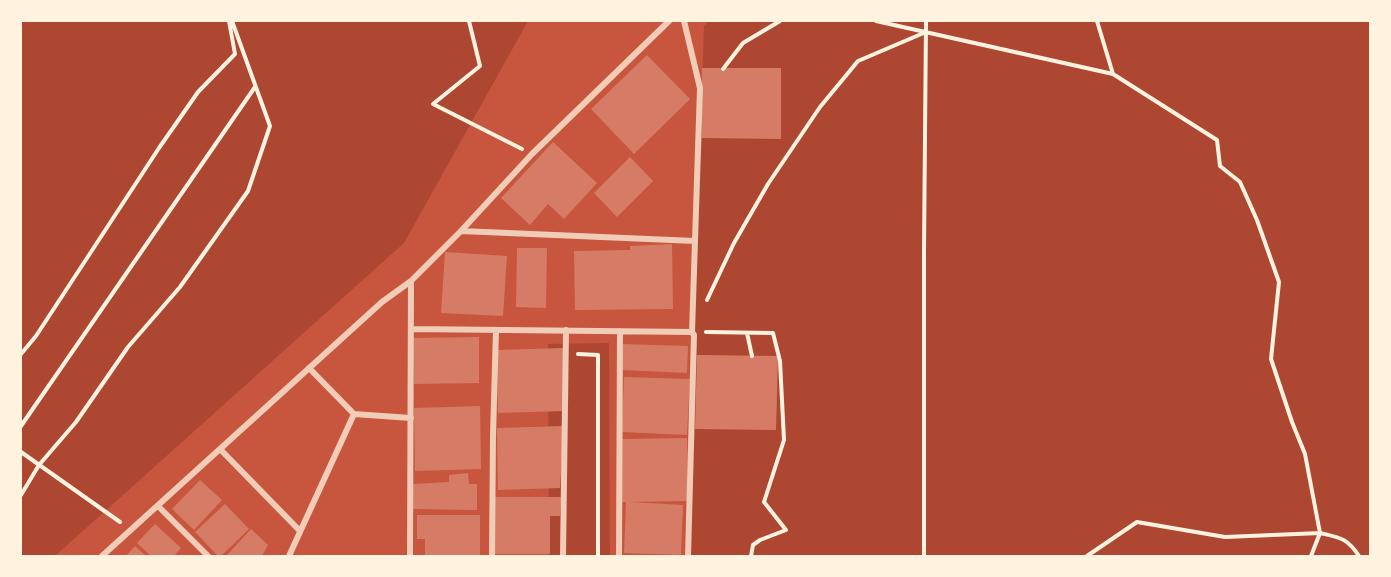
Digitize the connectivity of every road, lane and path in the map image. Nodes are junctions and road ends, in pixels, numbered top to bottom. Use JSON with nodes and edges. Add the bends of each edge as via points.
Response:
{"nodes":[{"id":1,"x":230,"y":21,"type":"edge"},
{"id":2,"x":469,"y":21,"type":"edge"},
{"id":3,"x":669,"y":21,"type":"edge"},
{"id":4,"x":684,"y":21,"type":"edge"},
{"id":5,"x":780,"y":21,"type":"edge"},
{"id":6,"x":876,"y":21,"type":"edge"},
{"id":7,"x":926,"y":21,"type":"edge"},
{"id":8,"x":1097,"y":21,"type":"edge"},
{"id":9,"x":926,"y":32,"type":"junction"},
{"id":10,"x":723,"y":69,"type":"dead end"},
{"id":11,"x":1113,"y":74,"type":"junction"},
{"id":12,"x":255,"y":86,"type":"junction"},
{"id":13,"x":532,"y":154,"type":"junction"},
{"id":14,"x":461,"y":231,"type":"junction"},
{"id":15,"x":695,"y":241,"type":"junction"},
{"id":16,"x":411,"y":280,"type":"junction"},
{"id":17,"x":706,"y":302,"type":"dead end"},
{"id":18,"x":411,"y":329,"type":"junction"},
{"id":19,"x":496,"y":330,"type":"junction"},
{"id":20,"x":566,"y":330,"type":"junction"},
{"id":21,"x":620,"y":331,"type":"junction"},
{"id":22,"x":692,"y":332,"type":"junction"},
{"id":23,"x":747,"y":333,"type":"junction"},
{"id":24,"x":21,"y":354,"type":"edge"},
{"id":25,"x":566,"y":354,"type":"junction"},
{"id":26,"x":752,"y":356,"type":"dead end"},
{"id":27,"x":309,"y":368,"type":"junction"},
{"id":28,"x":354,"y":414,"type":"junction"},
{"id":29,"x":411,"y":418,"type":"junction"},
{"id":30,"x":21,"y":426,"type":"edge"},
{"id":31,"x":220,"y":449,"type":"junction"},
{"id":32,"x":21,"y":452,"type":"edge"},
{"id":33,"x":39,"y":465,"type":"junction"},
{"id":34,"x":21,"y":495,"type":"edge"},
{"id":35,"x":159,"y":505,"type":"junction"},
{"id":36,"x":131,"y":530,"type":"junction"},
{"id":37,"x":300,"y":531,"type":"junction"},
{"id":38,"x":1320,"y":533,"type":"junction"},
{"id":39,"x":102,"y":556,"type":"edge"},
{"id":40,"x":208,"y":556,"type":"edge"},
{"id":41,"x":289,"y":556,"type":"edge"},
{"id":42,"x":410,"y":556,"type":"edge"},
{"id":43,"x":492,"y":556,"type":"edge"},
{"id":44,"x":563,"y":556,"type":"edge"},
{"id":45,"x":598,"y":556,"type":"edge"},
{"id":46,"x":619,"y":556,"type":"edge"},
{"id":47,"x":688,"y":556,"type":"edge"},
{"id":48,"x":751,"y":556,"type":"edge"},
{"id":49,"x":924,"y":556,"type":"edge"},
{"id":50,"x":1087,"y":556,"type":"edge"},
{"id":51,"x":1311,"y":556,"type":"edge"},
{"id":52,"x":1359,"y":556,"type":"edge"}],
"edges":[{"from":1,"to":12,"type":"path"},
{"from":1,"to":24,"type":"path","via":[[235,54],[198,92]]},
{"from":2,"to":13,"type":"path","via":[[480,66],[433,104]]},
{"from":3,"to":13,"type":"street"},
{"from":4,"to":15,"type":"street","via":[[700,88]]},
{"from":5,"to":10,"type":"path","via":[[743,43]]},
{"from":6,"to":9,"type":"path"},
{"from":7,"to":9,"type":"path"},
{"from":8,"to":11,"type":"path"},
{"from":9,"to":11,"type":"path"},
{"from":9,"to":17,"type":"path","via":[[858,61],[850,70],[768,184]]},
{"from":9,"to":49,"type":"path"},
{"from":11,"to":38,"type":"path","via":[[1217,140],[1220,166],[1240,182],[1279,282],[1272,359],[1305,454]]},
{"from":12,"to":30,"type":"path"},
{"from":12,"to":33,"type":"path","via":[[270,126],[248,191],[180,287],[128,347],[76,422]]},
{"from":13,"to":14,"type":"street"},
{"from":14,"to":15,"type":"street"},
{"from":14,"to":16,"type":"street"},
{"from":15,"to":22,"type":"street"},
{"from":16,"to":18,"type":"street"},
{"from":16,"to":27,"type":"street"},
{"from":18,"to":19,"type":"street"},
{"from":18,"to":29,"type":"street"},
{"from":19,"to":20,"type":"street"},
{"from":19,"to":43,"type":"street"},
{"from":20,"to":21,"type":"street"},
{"from":20,"to":25,"type":"street"},
{"from":21,"to":22,"type":"street"},
{"from":21,"to":46,"type":"street"},
{"from":22,"to":23,"type":"path"},
{"from":22,"to":47,"type":"street"},
{"from":23,"to":26,"type":"path"},
{"from":23,"to":48,"type":"path","via":[[773,333],[780,361],[784,440],[764,502],[786,530],[753,545]]},
{"from":25,"to":44,"type":"street"},
{"from":25,"to":45,"type":"path","via":[[598,355]]},
{"from":27,"to":28,"type":"street"},
{"from":27,"to":31,"type":"street"},
{"from":28,"to":29,"type":"street"},
{"from":28,"to":37,"type":"street"},
{"from":29,"to":42,"type":"street"},
{"from":31,"to":35,"type":"street"},
{"from":31,"to":37,"type":"street"},
{"from":32,"to":33,"type":"path"},
{"from":33,"to":34,"type":"path"},
{"from":33,"to":36,"type":"path"},
{"from":35,"to":36,"type":"street"},
{"from":35,"to":40,"type":"street"},
{"from":36,"to":39,"type":"street"},
{"from":37,"to":41,"type":"street"},
{"from":38,"to":50,"type":"path","via":[[1225,537],[1137,522]]},
{"from":38,"to":51,"type":"path"},
{"from":38,"to":52,"type":"path","via":[[1341,538]]}]}
